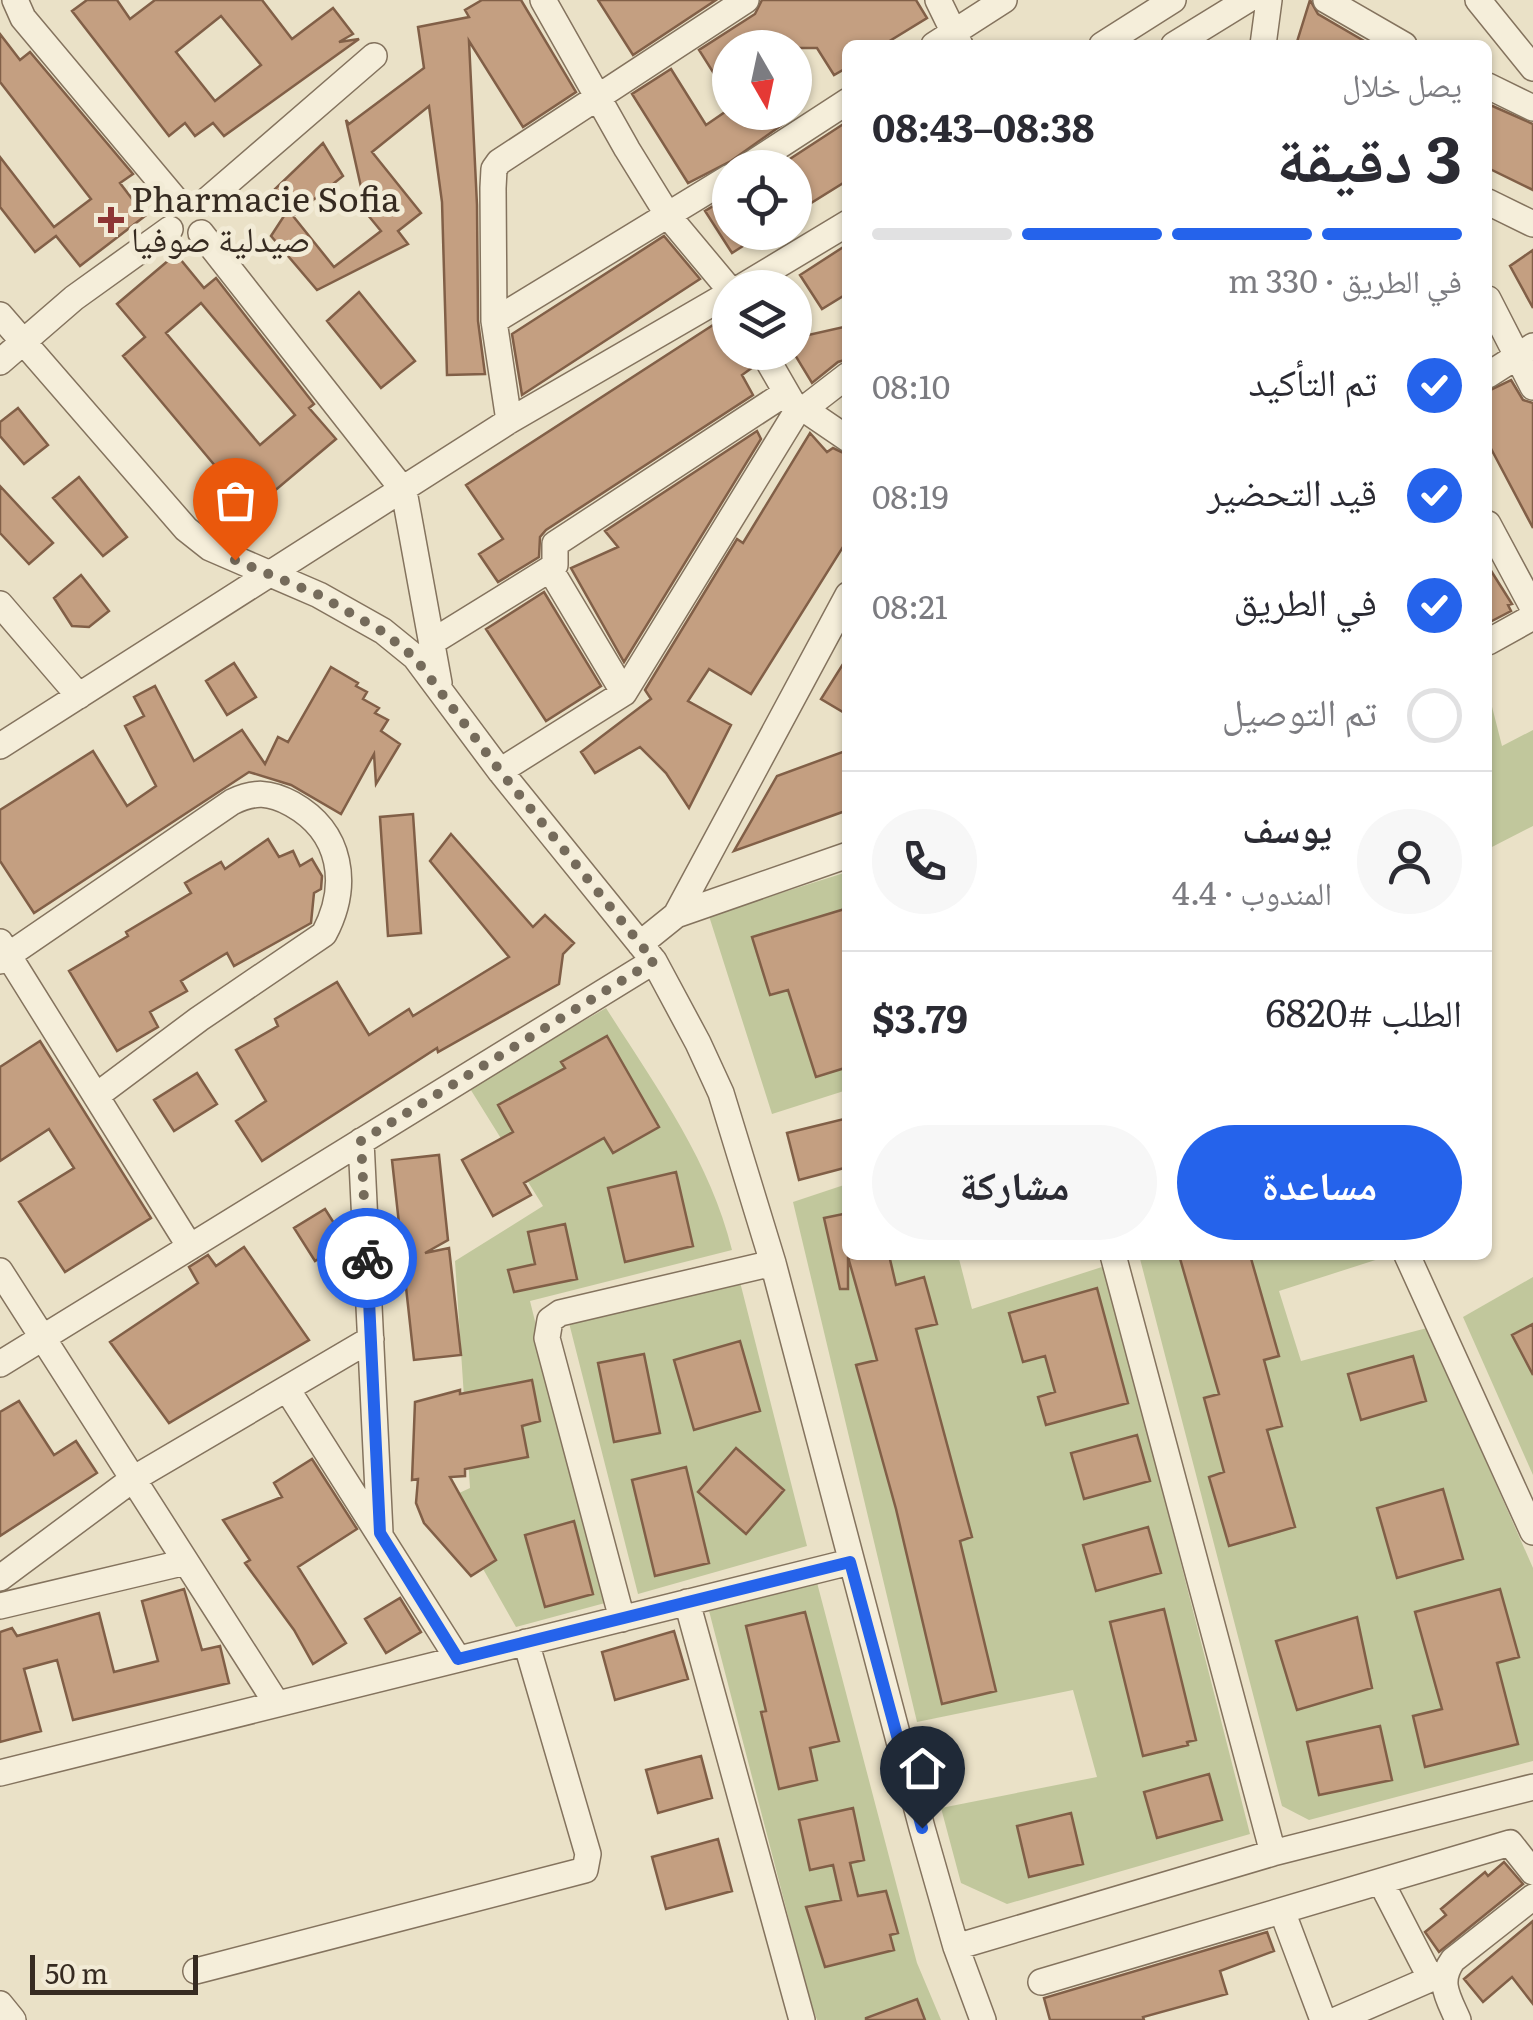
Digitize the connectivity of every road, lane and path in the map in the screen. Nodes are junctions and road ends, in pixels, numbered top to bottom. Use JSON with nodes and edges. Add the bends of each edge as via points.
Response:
{"nodes":[{"id":1,"x":15,"y":0,"type":"edge"},
{"id":2,"x":543,"y":0,"type":"edge"},
{"id":3,"x":746,"y":0,"type":"edge"},
{"id":4,"x":938,"y":0,"type":"edge"},
{"id":5,"x":1004,"y":0,"type":"edge"},
{"id":6,"x":1174,"y":0,"type":"edge"},
{"id":7,"x":1247,"y":0,"type":"edge"},
{"id":8,"x":1269,"y":0,"type":"edge"},
{"id":9,"x":1478,"y":0,"type":"edge"},
{"id":10,"x":1340,"y":4,"type":"edge"},
{"id":11,"x":1523,"y":38,"type":"edge"},
{"id":12,"x":949,"y":40,"type":"edge"},
{"id":13,"x":950,"y":40,"type":"edge"},
{"id":14,"x":1110,"y":40,"type":"edge"},
{"id":15,"x":1182,"y":40,"type":"edge"},
{"id":16,"x":1264,"y":40,"type":"edge"},
{"id":17,"x":1393,"y":40,"type":"edge"},
{"id":18,"x":374,"y":56,"type":"dead end"},
{"id":19,"x":1533,"y":68,"type":"edge"},
{"id":20,"x":1492,"y":88,"type":"edge"},
{"id":21,"x":600,"y":97,"type":"junction"},
{"id":22,"x":842,"y":105,"type":"edge"},
{"id":23,"x":1533,"y":108,"type":"edge"},
{"id":24,"x":773,"y":150,"type":"edge"},
{"id":25,"x":712,"y":189,"type":"edge"},
{"id":26,"x":174,"y":198,"type":"junction"},
{"id":27,"x":205,"y":202,"type":"junction"},
{"id":28,"x":1492,"y":204,"type":"edge"},
{"id":29,"x":669,"y":216,"type":"junction"},
{"id":30,"x":1533,"y":224,"type":"edge"},
{"id":31,"x":842,"y":227,"type":"edge"},
{"id":32,"x":170,"y":229,"type":"junction"},
{"id":33,"x":201,"y":233,"type":"junction"},
{"id":34,"x":712,"y":270,"type":"edge"},
{"id":35,"x":770,"y":270,"type":"edge"},
{"id":36,"x":712,"y":303,"type":"edge"},
{"id":37,"x":1492,"y":305,"type":"edge"},
{"id":38,"x":0,"y":316,"type":"edge"},
{"id":39,"x":494,"y":321,"type":"junction"},
{"id":40,"x":22,"y":341,"type":"junction"},
{"id":41,"x":1525,"y":352,"type":"edge"},
{"id":42,"x":0,"y":362,"type":"edge"},
{"id":43,"x":774,"y":370,"type":"edge"},
{"id":44,"x":1492,"y":373,"type":"edge"},
{"id":45,"x":842,"y":379,"type":"edge"},
{"id":46,"x":1533,"y":387,"type":"edge"},
{"id":47,"x":795,"y":405,"type":"junction"},
{"id":48,"x":510,"y":422,"type":"junction"},
{"id":49,"x":842,"y":434,"type":"edge"},
{"id":50,"x":404,"y":491,"type":"junction"},
{"id":51,"x":1492,"y":531,"type":"edge"},
{"id":52,"x":550,"y":569,"type":"junction"},
{"id":53,"x":272,"y":574,"type":"junction"},
{"id":54,"x":0,"y":604,"type":"edge"},
{"id":55,"x":1533,"y":608,"type":"edge"},
{"id":56,"x":1533,"y":617,"type":"edge"},
{"id":57,"x":837,"y":635,"type":"edge"},
{"id":58,"x":1492,"y":640,"type":"edge"},
{"id":59,"x":432,"y":642,"type":"junction"},
{"id":60,"x":440,"y":688,"type":"junction"},
{"id":61,"x":624,"y":693,"type":"junction"},
{"id":62,"x":80,"y":696,"type":"junction"},
{"id":63,"x":0,"y":746,"type":"edge"},
{"id":64,"x":500,"y":771,"type":"junction"},
{"id":65,"x":842,"y":857,"type":"edge"},
{"id":66,"x":676,"y":915,"type":"junction"},
{"id":67,"x":647,"y":952,"type":"junction"},
{"id":68,"x":3,"y":953,"type":"edge"},
{"id":69,"x":96,"y":1096,"type":"junction"},
{"id":70,"x":361,"y":1141,"type":"junction"},
{"id":71,"x":190,"y":1246,"type":"junction"},
{"id":72,"x":1113,"y":1260,"type":"edge"},
{"id":73,"x":1409,"y":1260,"type":"edge"},
{"id":74,"x":773,"y":1263,"type":"junction"},
{"id":75,"x":0,"y":1271,"type":"edge"},
{"id":76,"x":43,"y":1338,"type":"junction"},
{"id":77,"x":371,"y":1338,"type":"junction"},
{"id":78,"x":0,"y":1364,"type":"edge"},
{"id":79,"x":287,"y":1389,"type":"junction"},
{"id":80,"x":133,"y":1478,"type":"junction"},
{"id":81,"x":1533,"y":1532,"type":"edge"},
{"id":82,"x":380,"y":1533,"type":"junction"},
{"id":83,"x":186,"y":1562,"type":"junction"},
{"id":84,"x":850,"y":1562,"type":"junction"},
{"id":85,"x":0,"y":1578,"type":"edge"},
{"id":86,"x":687,"y":1602,"type":"junction"},
{"id":87,"x":0,"y":1606,"type":"edge"},
{"id":88,"x":622,"y":1619,"type":"junction"},
{"id":89,"x":526,"y":1642,"type":"junction"},
{"id":90,"x":458,"y":1659,"type":"junction"},
{"id":91,"x":277,"y":1704,"type":"junction"},
{"id":92,"x":0,"y":1772,"type":"edge"},
{"id":93,"x":1533,"y":1788,"type":"edge"},
{"id":94,"x":1522,"y":1841,"type":"edge"},
{"id":95,"x":1273,"y":1852,"type":"junction"},
{"id":96,"x":1533,"y":1872,"type":"edge"},
{"id":97,"x":1381,"y":1882,"type":"junction"},
{"id":98,"x":1526,"y":1902,"type":"edge"},
{"id":99,"x":1282,"y":1910,"type":"junction"},
{"id":100,"x":956,"y":1947,"type":"junction"},
{"id":101,"x":196,"y":1971,"type":"dead end"},
{"id":102,"x":1437,"y":1976,"type":"junction"},
{"id":103,"x":1042,"y":1982,"type":"dead end"},
{"id":104,"x":0,"y":2004,"type":"edge"},
{"id":105,"x":13,"y":2020,"type":"edge"},
{"id":106,"x":802,"y":2020,"type":"edge"},
{"id":107,"x":983,"y":2020,"type":"edge"},
{"id":108,"x":1323,"y":2020,"type":"edge"},
{"id":109,"x":1336,"y":2020,"type":"edge"},
{"id":110,"x":1458,"y":2020,"type":"edge"}],
"edges":[{"from":1,"to":26,"type":"street"},
{"from":2,"to":21,"type":"street"},
{"from":3,"to":21,"type":"street"},
{"from":4,"to":12,"type":"street"},
{"from":5,"to":13,"type":"street"},
{"from":6,"to":14,"type":"street"},
{"from":7,"to":15,"type":"street"},
{"from":8,"to":16,"type":"street"},
{"from":9,"to":11,"type":"street"},
{"from":10,"to":17,"type":"street"},
{"from":11,"to":19,"type":"street"},
{"from":18,"to":27,"type":"street"},
{"from":20,"to":23,"type":"street"},
{"from":21,"to":29,"type":"street"},
{"from":21,"to":39,"type":"street","via":[[494,169]]},
{"from":22,"to":24,"type":"street"},
{"from":25,"to":29,"type":"street"},
{"from":26,"to":27,"type":"street","via":[[190,193]]},
{"from":26,"to":32,"type":"street","via":[[165,213]]},
{"from":27,"to":33,"type":"street","via":[[209,218]]},
{"from":28,"to":30,"type":"street"},
{"from":29,"to":34,"type":"street"},
{"from":29,"to":39,"type":"street"},
{"from":31,"to":35,"type":"street"},
{"from":32,"to":33,"type":"street","via":[[184,238]]},
{"from":32,"to":40,"type":"street"},
{"from":33,"to":50,"type":"street"},
{"from":36,"to":48,"type":"street"},
{"from":37,"to":41,"type":"street"},
{"from":38,"to":40,"type":"street"},
{"from":39,"to":48,"type":"street"},
{"from":40,"to":42,"type":"street"},
{"from":40,"to":53,"type":"street","via":[[186,530],[210,548]]},
{"from":41,"to":44,"type":"street"},
{"from":41,"to":46,"type":"street"},
{"from":43,"to":47,"type":"street"},
{"from":45,"to":47,"type":"street"},
{"from":47,"to":49,"type":"street"},
{"from":47,"to":52,"type":"street","via":[[555,544]]},
{"from":47,"to":61,"type":"street"},
{"from":48,"to":50,"type":"street"},
{"from":50,"to":53,"type":"street"},
{"from":50,"to":59,"type":"street"},
{"from":51,"to":55,"type":"street"},
{"from":52,"to":59,"type":"street"},
{"from":52,"to":61,"type":"street"},
{"from":53,"to":60,"type":"street","via":[[383,632]]},
{"from":53,"to":62,"type":"street"},
{"from":54,"to":62,"type":"street"},
{"from":56,"to":58,"type":"street"},
{"from":57,"to":66,"type":"street"},
{"from":59,"to":60,"type":"street"},
{"from":60,"to":64,"type":"street"},
{"from":61,"to":64,"type":"street"},
{"from":62,"to":63,"type":"street"},
{"from":64,"to":67,"type":"street"},
{"from":65,"to":66,"type":"street"},
{"from":66,"to":67,"type":"street"},
{"from":67,"to":70,"type":"street"},
{"from":67,"to":74,"type":"street","via":[[721,1094]]},
{"from":68,"to":69,"type":"street"},
{"from":68,"to":69,"type":"street","via":[[250,793],[310,814],[331,840],[337,901],[324,934]]},
{"from":69,"to":71,"type":"street"},
{"from":70,"to":71,"type":"street"},
{"from":70,"to":77,"type":"street"},
{"from":71,"to":76,"type":"street"},
{"from":72,"to":95,"type":"street"},
{"from":73,"to":81,"type":"street"},
{"from":74,"to":84,"type":"street"},
{"from":74,"to":88,"type":"street","via":[[550,1320],[547,1338]]},
{"from":75,"to":76,"type":"street"},
{"from":76,"to":78,"type":"street"},
{"from":76,"to":80,"type":"street"},
{"from":77,"to":79,"type":"street"},
{"from":77,"to":82,"type":"street"},
{"from":79,"to":80,"type":"street"},
{"from":79,"to":82,"type":"street"},
{"from":80,"to":83,"type":"street"},
{"from":80,"to":85,"type":"street"},
{"from":82,"to":90,"type":"street"},
{"from":83,"to":87,"type":"street"},
{"from":83,"to":91,"type":"street"},
{"from":84,"to":86,"type":"street"},
{"from":84,"to":100,"type":"street"},
{"from":86,"to":88,"type":"street"},
{"from":86,"to":106,"type":"street"},
{"from":88,"to":89,"type":"street"},
{"from":89,"to":90,"type":"street"},
{"from":89,"to":101,"type":"street","via":[[588,1854],[586,1870]]},
{"from":90,"to":91,"type":"street"},
{"from":91,"to":92,"type":"street"},
{"from":93,"to":95,"type":"street"},
{"from":94,"to":96,"type":"street"},
{"from":94,"to":97,"type":"street"},
{"from":95,"to":100,"type":"street"},
{"from":97,"to":99,"type":"street"},
{"from":97,"to":102,"type":"street"},
{"from":98,"to":102,"type":"street"},
{"from":99,"to":103,"type":"street"},
{"from":99,"to":108,"type":"street"},
{"from":100,"to":107,"type":"street"},
{"from":102,"to":109,"type":"street"},
{"from":102,"to":110,"type":"street"},
{"from":104,"to":105,"type":"street"}]}
